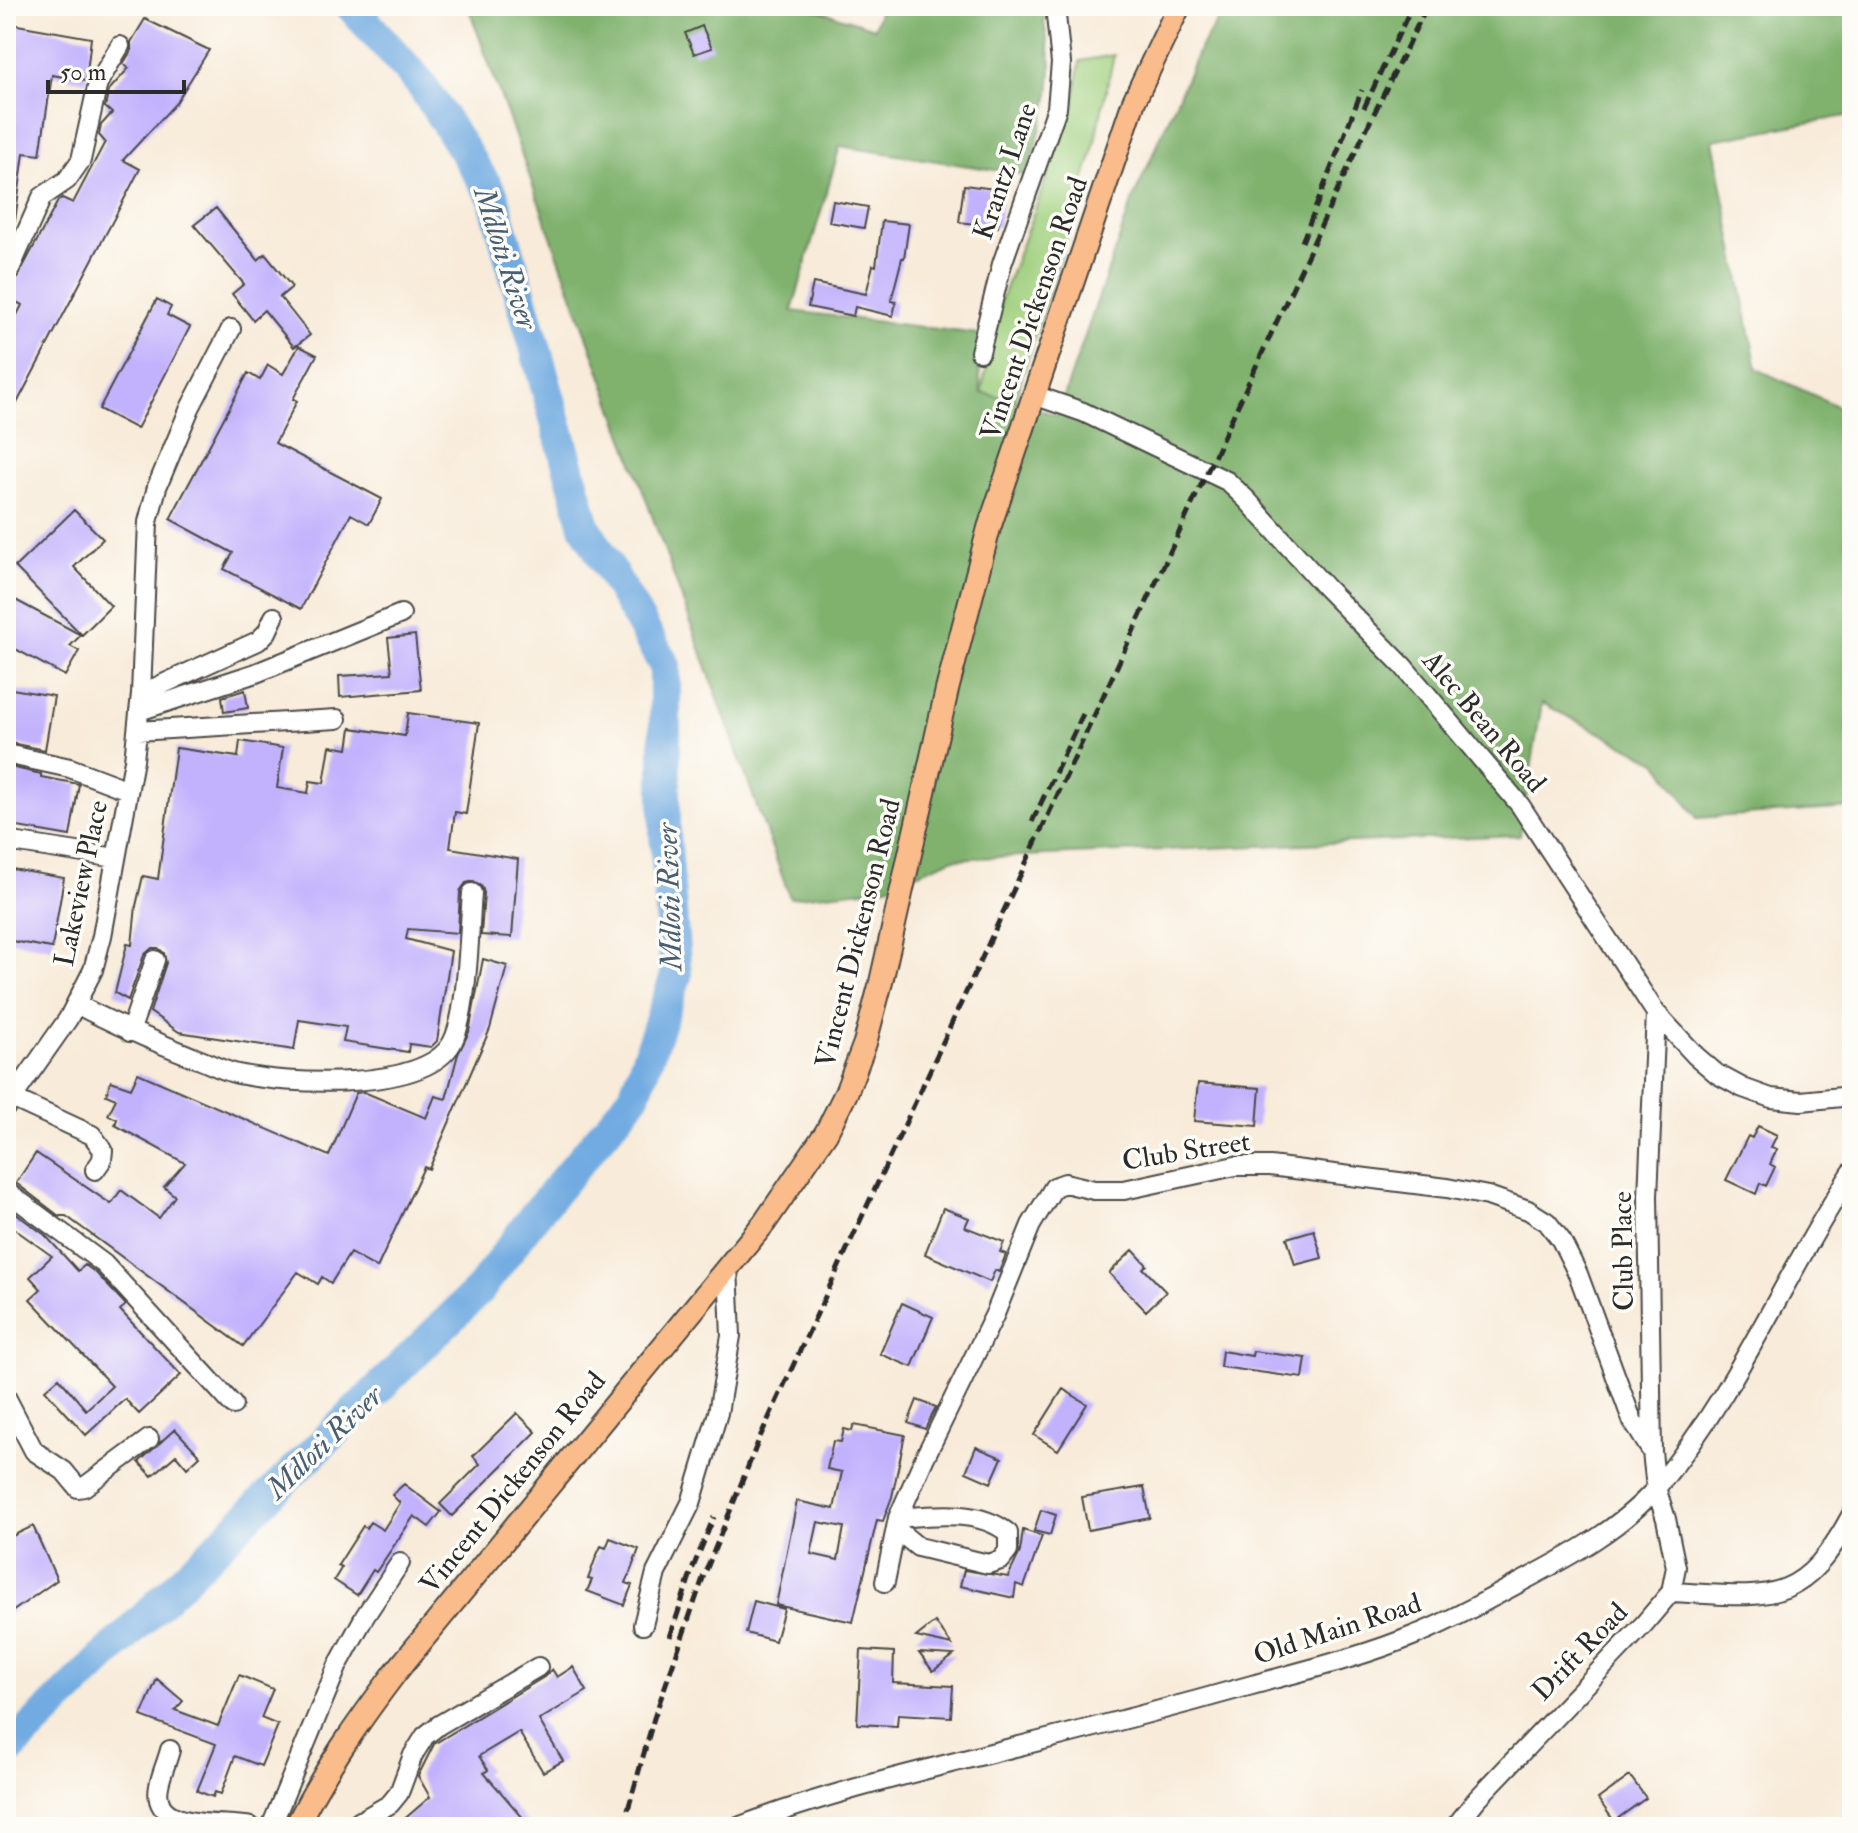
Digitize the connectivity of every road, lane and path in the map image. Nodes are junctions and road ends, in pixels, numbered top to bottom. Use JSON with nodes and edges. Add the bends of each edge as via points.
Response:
{"nodes":[{"id":1,"x":1055,"y":6,"type":"edge"},
{"id":2,"x":1179,"y":6,"type":"edge"},
{"id":3,"x":120,"y":46,"type":"dead end"},
{"id":4,"x":6,"y":278,"type":"edge"},
{"id":5,"x":231,"y":329,"type":"dead end"},
{"id":6,"x":980,"y":352,"type":"dead end"},
{"id":7,"x":1034,"y":395,"type":"junction"},
{"id":8,"x":401,"y":614,"type":"dead end"},
{"id":9,"x":274,"y":617,"type":"dead end"},
{"id":10,"x":140,"y":703,"type":"junction"},
{"id":11,"x":337,"y":719,"type":"dead end"},
{"id":12,"x":137,"y":731,"type":"junction"},
{"id":13,"x":6,"y":754,"type":"edge"},
{"id":14,"x":128,"y":790,"type":"junction"},
{"id":15,"x":6,"y":841,"type":"edge"},
{"id":16,"x":116,"y":858,"type":"junction"},
{"id":17,"x":472,"y":893,"type":"dead end"},
{"id":18,"x":155,"y":960,"type":"dead end"},
{"id":19,"x":76,"y":1004,"type":"junction"},
{"id":20,"x":1656,"y":1013,"type":"junction"},
{"id":21,"x":130,"y":1032,"type":"junction"},
{"id":22,"x":1852,"y":1096,"type":"edge"},
{"id":23,"x":9,"y":1103,"type":"edge"},
{"id":24,"x":95,"y":1170,"type":"dead end"},
{"id":25,"x":1852,"y":1172,"type":"edge"},
{"id":26,"x":6,"y":1191,"type":"edge"},
{"id":27,"x":728,"y":1267,"type":"junction"},
{"id":28,"x":6,"y":1397,"type":"edge"},
{"id":29,"x":233,"y":1405,"type":"dead end"},
{"id":30,"x":149,"y":1439,"type":"dead end"},
{"id":31,"x":1652,"y":1452,"type":"junction"},
{"id":32,"x":1656,"y":1488,"type":"junction"},
{"id":33,"x":1852,"y":1514,"type":"edge"},
{"id":34,"x":897,"y":1524,"type":"junction"},
{"id":35,"x":400,"y":1563,"type":"dead end"},
{"id":36,"x":885,"y":1582,"type":"dead end"},
{"id":37,"x":1671,"y":1592,"type":"junction"},
{"id":38,"x":643,"y":1625,"type":"dead end"},
{"id":39,"x":538,"y":1667,"type":"dead end"},
{"id":40,"x":170,"y":1750,"type":"dead end"},
{"id":41,"x":244,"y":1826,"type":"edge"},
{"id":42,"x":271,"y":1827,"type":"edge"},
{"id":43,"x":296,"y":1827,"type":"edge"},
{"id":44,"x":350,"y":1827,"type":"edge"},
{"id":45,"x":738,"y":1827,"type":"edge"},
{"id":46,"x":1455,"y":1827,"type":"edge"}],
"edges":[{"from":1,"to":6,"type":"street","name":"Krantz Lane","via":[[1061,63],[1057,108],[1002,264]]},
{"from":2,"to":7,"type":"main road","name":"Vincent Dickenson Road","via":[[1134,101]]},
{"from":3,"to":4,"type":"street","via":[[98,83],[81,160],[67,180],[42,197]]},
{"from":5,"to":10,"type":"street","name":"Lakeview Place","via":[[190,408],[148,522]]},
{"from":7,"to":20,"type":"street","name":"Alec Bean Road","via":[[1083,412],[1227,481],[1247,500],[1403,666],[1520,805]]},
{"from":7,"to":27,"type":"main road","name":"Vincent Dickenson Road","via":[[969,600],[865,1043],[826,1133]]},
{"from":8,"to":10,"type":"street","via":[[256,673]]},
{"from":9,"to":10,"type":"street","via":[[258,641]]},
{"from":10,"to":12,"type":"street","name":"Lakeview Place"},
{"from":11,"to":12,"type":"street"},
{"from":12,"to":14,"type":"street","name":"Lakeview Place"},
{"from":13,"to":14,"type":"street","via":[[70,768]]},
{"from":14,"to":16,"type":"street","name":"Lakeview Place"},
{"from":15,"to":16,"type":"street"},
{"from":16,"to":19,"type":"street","name":"Lakeview Place","via":[[93,970]]},
{"from":17,"to":21,"type":"street","via":[[455,1035],[440,1057],[422,1068],[381,1078],[299,1083],[236,1074]]},
{"from":18,"to":21,"type":"street"},
{"from":19,"to":21,"type":"street"},
{"from":19,"to":23,"type":"street","name":"Lakeview Place"},
{"from":20,"to":22,"type":"street","name":"Alec Bean Road","via":[[1696,1056],[1743,1088],[1801,1101]]},
{"from":20,"to":31,"type":"street","name":"Club Place","via":[[1648,1196]]},
{"from":23,"to":24,"type":"street","via":[[92,1135],[103,1150]]},
{"from":25,"to":32,"type":"street","name":"Old Main Road","via":[[1728,1388]]},
{"from":26,"to":29,"type":"street","via":[[104,1264]]},
{"from":27,"to":38,"type":"street","via":[[731,1336],[718,1413],[691,1503],[656,1573]]},
{"from":27,"to":43,"type":"main road","name":"Vincent Dickenson Road","via":[[395,1673],[353,1729]]},
{"from":28,"to":30,"type":"street","via":[[34,1451],[64,1471],[78,1488]]},
{"from":31,"to":32,"type":"street","name":"Club Place"},
{"from":31,"to":34,"type":"street","name":"Club Street","via":[[1632,1420],[1578,1274],[1547,1222],[1488,1196],[1447,1188],[1235,1166],[1124,1190],[1065,1183],[1054,1187],[1031,1225]]},
{"from":32,"to":37,"type":"street","via":[[1673,1546]]},
{"from":32,"to":45,"type":"street","name":"Old Main Road","via":[[1587,1546],[1403,1640],[1164,1709],[866,1784]]},
{"from":33,"to":37,"type":"street","via":[[1822,1562],[1785,1589],[1740,1595]]},
{"from":34,"to":34,"type":"street","via":[[948,1514],[974,1519],[1008,1533],[1008,1551],[988,1564],[918,1547]]},
{"from":34,"to":36,"type":"street","name":"Club Street"},
{"from":35,"to":42,"type":"street","via":[[338,1665]]},
{"from":37,"to":46,"type":"street","name":"Drift Road"},
{"from":39,"to":44,"type":"street","via":[[425,1736],[390,1804]]},
{"from":40,"to":41,"type":"street","via":[[158,1788],[168,1814],[190,1822]]}]}
